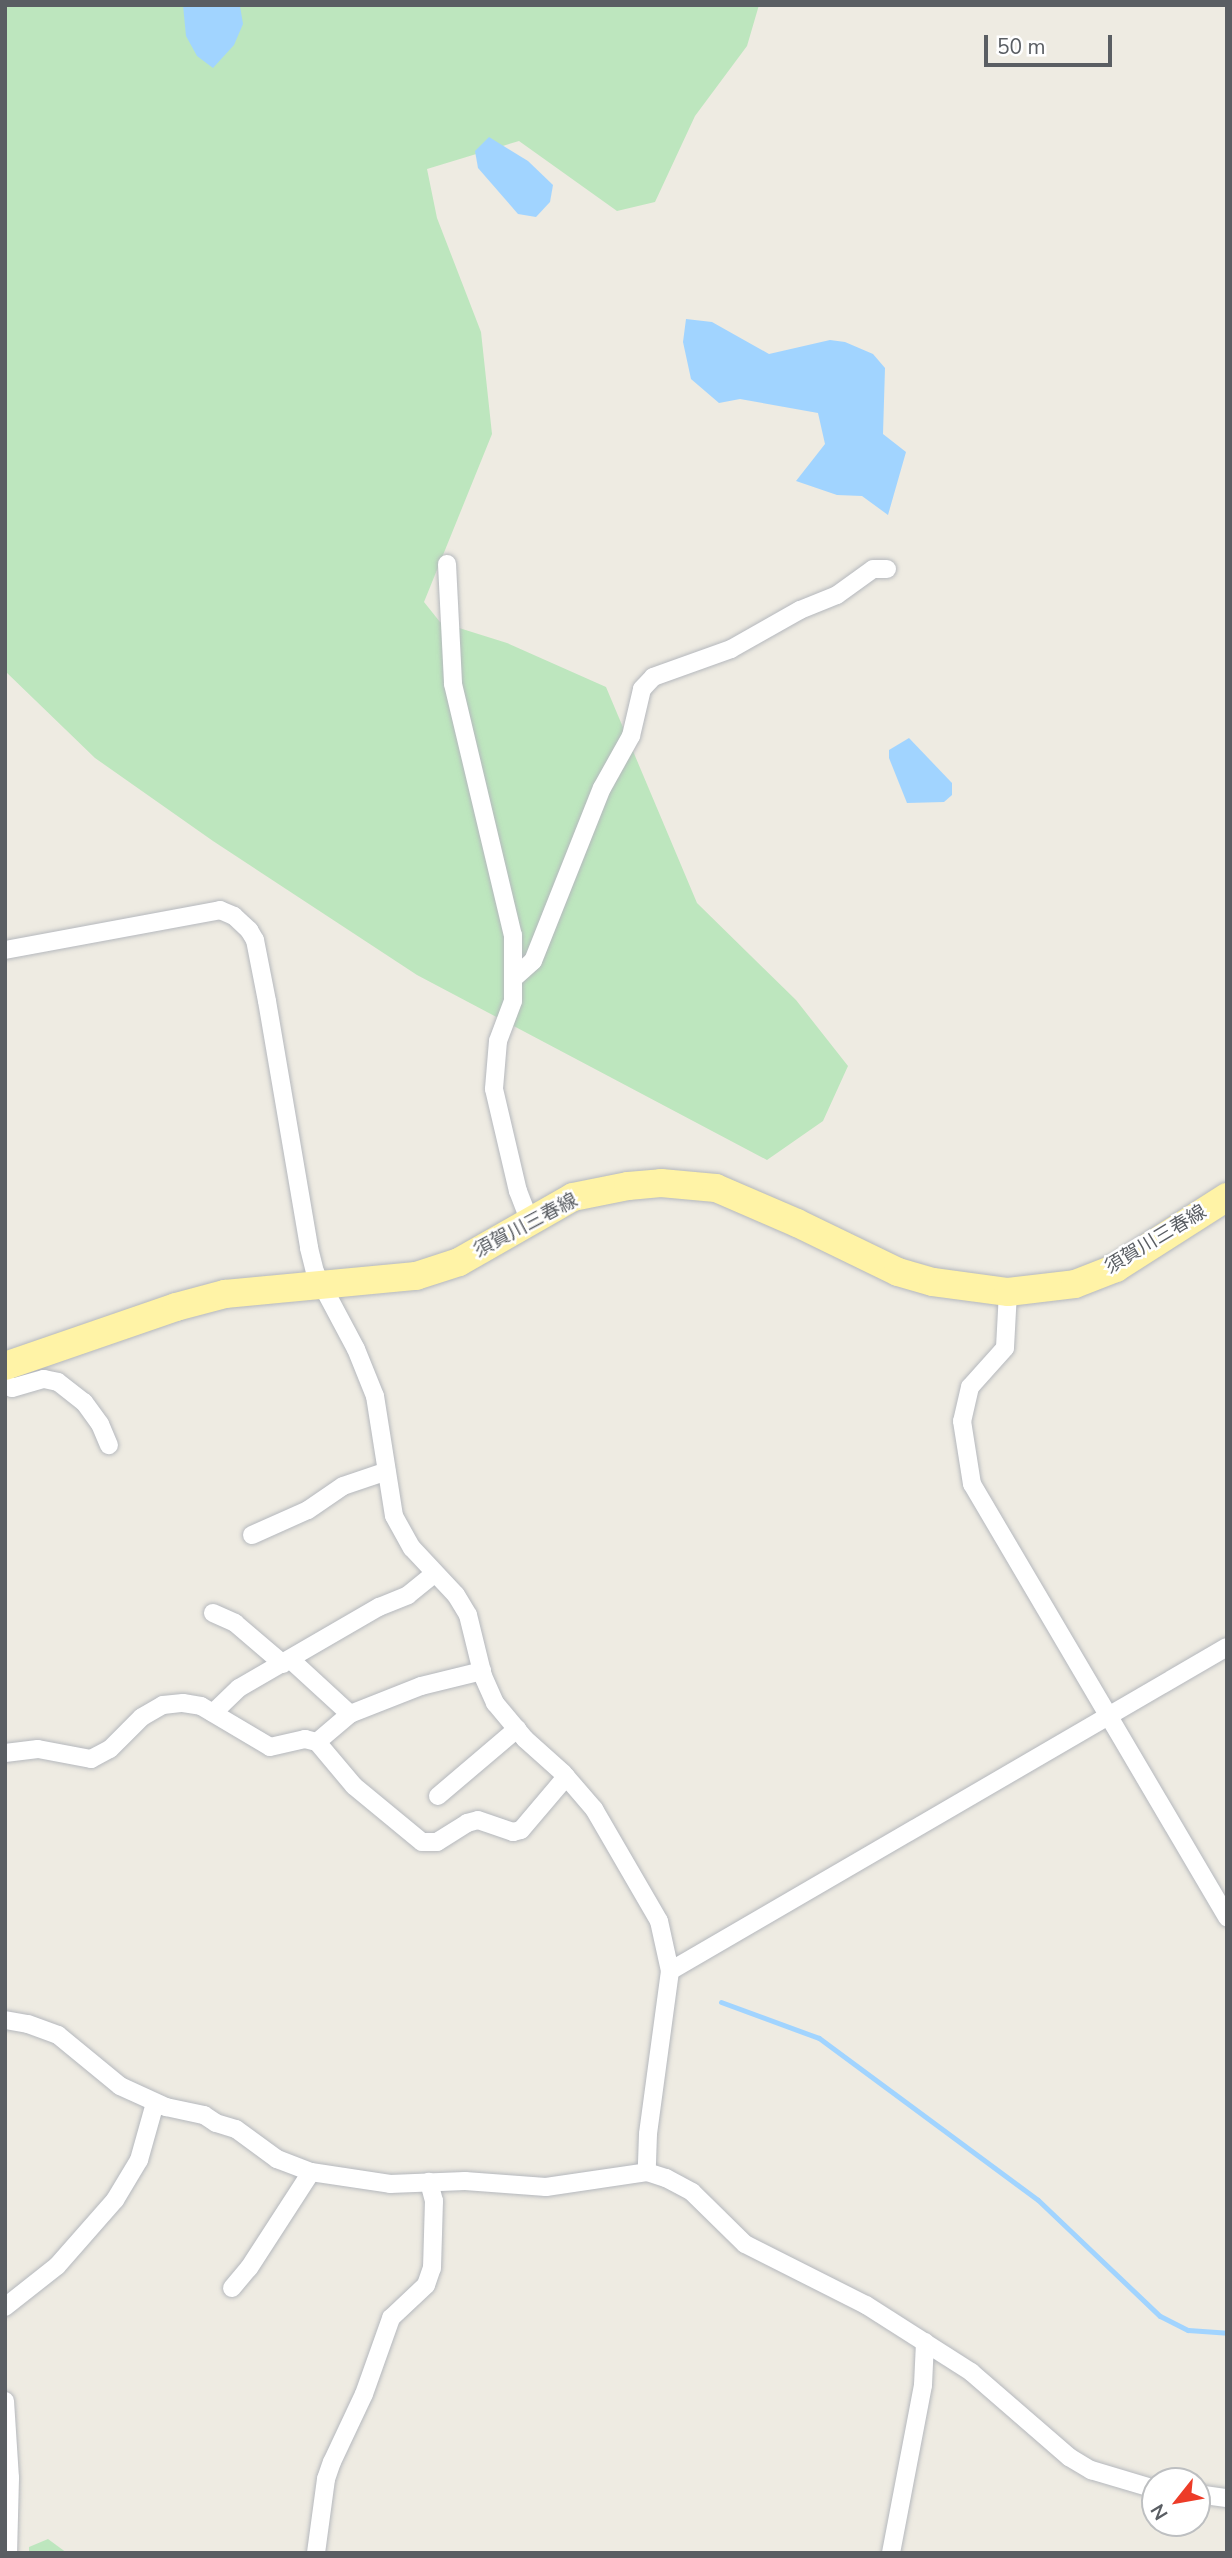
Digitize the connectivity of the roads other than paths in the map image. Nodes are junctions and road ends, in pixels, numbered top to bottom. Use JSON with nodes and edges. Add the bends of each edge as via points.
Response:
{"nodes":[{"id":1,"x":447,"y":564,"type":"dead end"},
{"id":2,"x":887,"y":569,"type":"dead end"},
{"id":3,"x":5,"y":950,"type":"edge"},
{"id":4,"x":515,"y":977,"type":"junction"},
{"id":5,"x":1227,"y":1197,"type":"edge"},
{"id":6,"x":533,"y":1219,"type":"junction"},
{"id":7,"x":323,"y":1286,"type":"junction"},
{"id":8,"x":1008,"y":1292,"type":"junction"},
{"id":9,"x":6,"y":1372,"type":"edge"},
{"id":10,"x":109,"y":1445,"type":"dead end"},
{"id":11,"x":387,"y":1471,"type":"junction"},
{"id":12,"x":252,"y":1535,"type":"dead end"},
{"id":13,"x":433,"y":1574,"type":"junction"},
{"id":14,"x":213,"y":1613,"type":"dead end"},
{"id":15,"x":1227,"y":1647,"type":"edge"},
{"id":16,"x":287,"y":1662,"type":"junction"},
{"id":17,"x":482,"y":1671,"type":"junction"},
{"id":18,"x":213,"y":1713,"type":"junction"},
{"id":19,"x":350,"y":1714,"type":"junction"},
{"id":20,"x":1109,"y":1717,"type":"junction"},
{"id":21,"x":517,"y":1729,"type":"junction"},
{"id":22,"x":317,"y":1742,"type":"junction"},
{"id":23,"x":5,"y":1753,"type":"edge"},
{"id":24,"x":566,"y":1777,"type":"junction"},
{"id":25,"x":438,"y":1796,"type":"dead end"},
{"id":26,"x":1227,"y":1917,"type":"edge"},
{"id":27,"x":670,"y":1971,"type":"junction"},
{"id":28,"x":5,"y":2020,"type":"edge"},
{"id":29,"x":155,"y":2103,"type":"junction"},
{"id":30,"x":311,"y":2172,"type":"junction"},
{"id":31,"x":647,"y":2172,"type":"junction"},
{"id":32,"x":429,"y":2182,"type":"junction"},
{"id":33,"x":232,"y":2288,"type":"dead end"},
{"id":34,"x":5,"y":2307,"type":"edge"},
{"id":35,"x":925,"y":2342,"type":"junction"},
{"id":36,"x":5,"y":2401,"type":"edge"},
{"id":37,"x":8,"y":2478,"type":"edge"},
{"id":38,"x":1141,"y":2484,"type":"edge"},
{"id":39,"x":8,"y":2553,"type":"edge"},
{"id":40,"x":316,"y":2553,"type":"edge"},
{"id":41,"x":891,"y":2553,"type":"edge"}],
"edges":[{"from":1,"to":4,"type":"street","via":[[453,684],[513,935]]},
{"from":2,"to":4,"type":"street","via":[[873,569],[837,596],[800,610],[731,649],[653,677],[642,689],[631,736],[602,788],[533,961]]},
{"from":3,"to":7,"type":"street","via":[[207,911],[220,910],[244,923],[255,940],[309,1248]]},
{"from":4,"to":6,"type":"street","via":[[513,1001],[498,1041],[494,1089],[518,1191]]},
{"from":5,"to":8,"type":"main road","name":"須賀川三春線","via":[[1116,1268],[1074,1284]]},
{"from":6,"to":7,"type":"main road","name":"須賀川三春線","via":[[448,1266],[416,1276]]},
{"from":6,"to":8,"type":"main road","name":"須賀川三春線","via":[[573,1197],[628,1186],[661,1183],[716,1188],[898,1272],[933,1282]]},
{"from":7,"to":9,"type":"main road","name":"須賀川三春線","via":[[225,1294],[176,1307]]},
{"from":7,"to":11,"type":"street","via":[[375,1396]]},
{"from":8,"to":20,"type":"street","via":[[1005,1348],[970,1387],[962,1421],[972,1484]]},
{"from":9,"to":10,"type":"street","via":[[12,1388],[44,1379],[58,1382],[85,1402]]},
{"from":11,"to":12,"type":"street","via":[[343,1486],[308,1510]]},
{"from":11,"to":13,"type":"street","via":[[394,1516],[411,1548]]},
{"from":13,"to":16,"type":"street","via":[[408,1595],[369,1612]]},
{"from":13,"to":17,"type":"street","via":[[457,1595],[468,1615]]},
{"from":14,"to":16,"type":"street","via":[[235,1622]]},
{"from":15,"to":20,"type":"street"},
{"from":16,"to":18,"type":"street","via":[[239,1688]]},
{"from":16,"to":19,"type":"street"},
{"from":17,"to":19,"type":"street","via":[[421,1686]]},
{"from":17,"to":21,"type":"street","via":[[495,1703]]},
{"from":18,"to":22,"type":"street","via":[[270,1747],[305,1739]]},
{"from":18,"to":23,"type":"street","via":[[191,1704],[163,1705],[91,1759],[38,1749]]},
{"from":19,"to":22,"type":"street"},
{"from":20,"to":26,"type":"street"},
{"from":20,"to":27,"type":"street"},
{"from":21,"to":24,"type":"street"},
{"from":21,"to":25,"type":"street"},
{"from":22,"to":24,"type":"street","via":[[354,1786],[422,1842],[437,1842],[478,1821],[513,1832],[521,1830]]},
{"from":24,"to":27,"type":"street","via":[[594,1809],[659,1921]]},
{"from":27,"to":31,"type":"street"},
{"from":28,"to":29,"type":"street","via":[[58,2035],[106,2077]]},
{"from":29,"to":30,"type":"street","via":[[204,2115],[236,2129],[277,2158]]},
{"from":29,"to":34,"type":"street","via":[[139,2160],[115,2200],[57,2266]]},
{"from":30,"to":32,"type":"street","via":[[390,2184]]},
{"from":30,"to":33,"type":"street"},
{"from":31,"to":32,"type":"street","via":[[546,2187],[465,2180]]},
{"from":31,"to":35,"type":"street","via":[[687,2188],[745,2244],[866,2305]]},
{"from":32,"to":40,"type":"street","via":[[434,2201],[432,2268],[426,2285],[391,2318],[364,2394],[332,2462]]},
{"from":35,"to":38,"type":"street","via":[[971,2372],[1069,2457],[1091,2470]]},
{"from":35,"to":41,"type":"street","via":[[923,2385]]},
{"from":36,"to":37,"type":"street"},
{"from":37,"to":39,"type":"street"}]}
